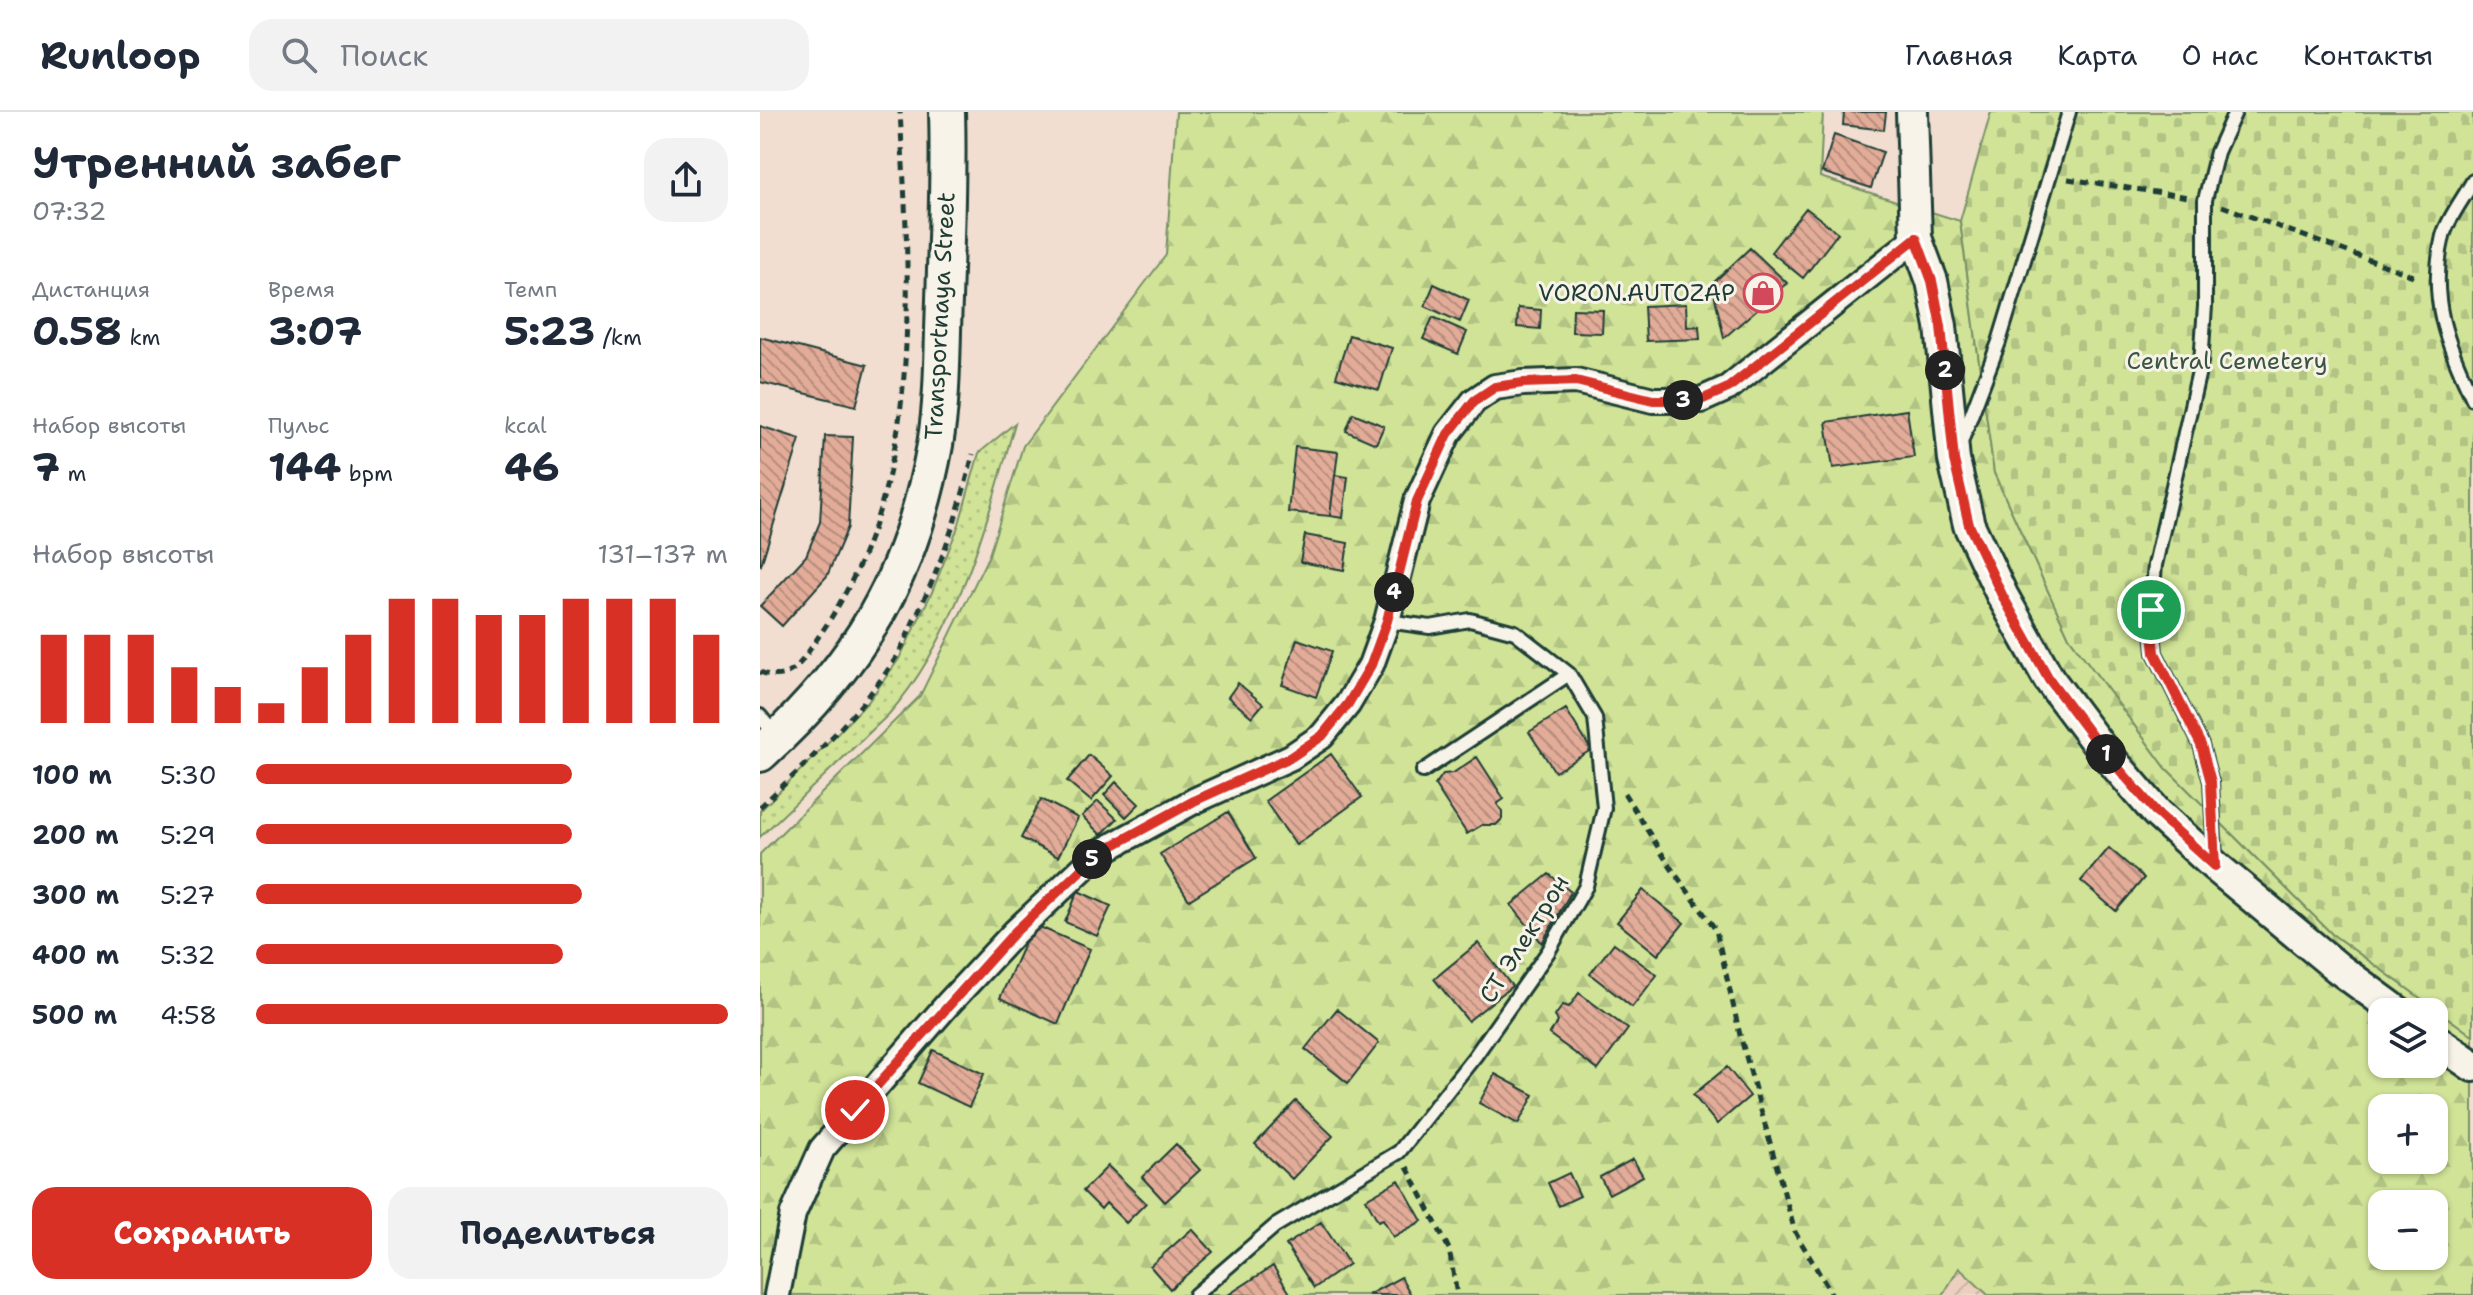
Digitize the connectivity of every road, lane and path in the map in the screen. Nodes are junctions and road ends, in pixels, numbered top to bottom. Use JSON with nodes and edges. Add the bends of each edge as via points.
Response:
{"nodes":[{"id":1,"x":900,"y":112,"type":"edge"},
{"id":2,"x":947,"y":112,"type":"edge"},
{"id":3,"x":1912,"y":112,"type":"edge"},
{"id":4,"x":2069,"y":112,"type":"edge"},
{"id":5,"x":2235,"y":112,"type":"edge"},
{"id":6,"x":2048,"y":176,"type":"junction"},
{"id":7,"x":2473,"y":181,"type":"edge"},
{"id":8,"x":2205,"y":200,"type":"junction"},
{"id":9,"x":1916,"y":238,"type":"junction"},
{"id":10,"x":2436,"y":284,"type":"junction"},
{"id":11,"x":2473,"y":399,"type":"edge"},
{"id":12,"x":1954,"y":460,"type":"junction"},
{"id":13,"x":1387,"y":621,"type":"junction"},
{"id":14,"x":760,"y":672,"type":"edge"},
{"id":15,"x":1569,"y":674,"type":"junction"},
{"id":16,"x":766,"y":736,"type":"edge"},
{"id":17,"x":1598,"y":740,"type":"junction"},
{"id":18,"x":1423,"y":771,"type":"dead end"},
{"id":19,"x":2215,"y":866,"type":"junction"},
{"id":20,"x":2379,"y":998,"type":"edge"},
{"id":21,"x":2448,"y":1049,"type":"edge"},
{"id":22,"x":2473,"y":1066,"type":"edge"},
{"id":23,"x":1399,"y":1152,"type":"junction"},
{"id":24,"x":777,"y":1295,"type":"edge"},
{"id":25,"x":1195,"y":1295,"type":"edge"},
{"id":26,"x":1457,"y":1295,"type":"edge"},
{"id":27,"x":1832,"y":1295,"type":"edge"}],
"edges":[{"from":1,"to":14,"type":"path","via":[[907,336],[897,441],[884,501],[834,615],[802,661],[781,677]]},
{"from":2,"to":16,"type":"main road","name":"Transportnaya Street","via":[[942,371],[936,442],[920,512],[875,620],[847,663],[813,703]]},
{"from":3,"to":9,"type":"street"},
{"from":4,"to":6,"type":"lane"},
{"from":5,"to":8,"type":"lane","via":[[2217,152]]},
{"from":6,"to":8,"type":"path"},
{"from":6,"to":12,"type":"lane","via":[[1999,342]]},
{"from":7,"to":10,"type":"lane","via":[[2444,234]]},
{"from":8,"to":10,"type":"path"},
{"from":8,"to":19,"type":"lane","via":[[2201,362],[2155,565],[2151,610],[2155,653],[2201,745],[2211,782]]},
{"from":9,"to":12,"type":"street","via":[[1941,326]]},
{"from":9,"to":13,"type":"street","via":[[1728,388],[1701,400],[1653,400],[1576,381],[1495,387],[1474,401],[1448,434],[1417,501]]},
{"from":10,"to":11,"type":"lane","via":[[2449,348]]},
{"from":12,"to":19,"type":"street","via":[[1969,525],[2049,679],[2157,813]]},
{"from":13,"to":15,"type":"lane","name":"СТ Электрон","via":[[1430,627],[1470,620],[1515,632]]},
{"from":13,"to":24,"type":"street","via":[[1371,665],[1322,736],[1291,757],[1194,801],[1099,853],[956,995],[822,1149],[793,1214]]},
{"from":15,"to":17,"type":"lane","name":"СТ Электрон","via":[[1595,718]]},
{"from":15,"to":18,"type":"lane"},
{"from":17,"to":23,"type":"lane","name":"СТ Электрон","via":[[1604,808],[1586,886],[1539,965]]},
{"from":17,"to":27,"type":"path","via":[[1624,793],[1716,930],[1795,1232]]},
{"from":19,"to":20,"type":"street"},
{"from":21,"to":22,"type":"street"},
{"from":23,"to":25,"type":"lane","name":"СТ Электрон","via":[[1275,1226]]},
{"from":23,"to":26,"type":"path","via":[[1449,1249]]}]}
